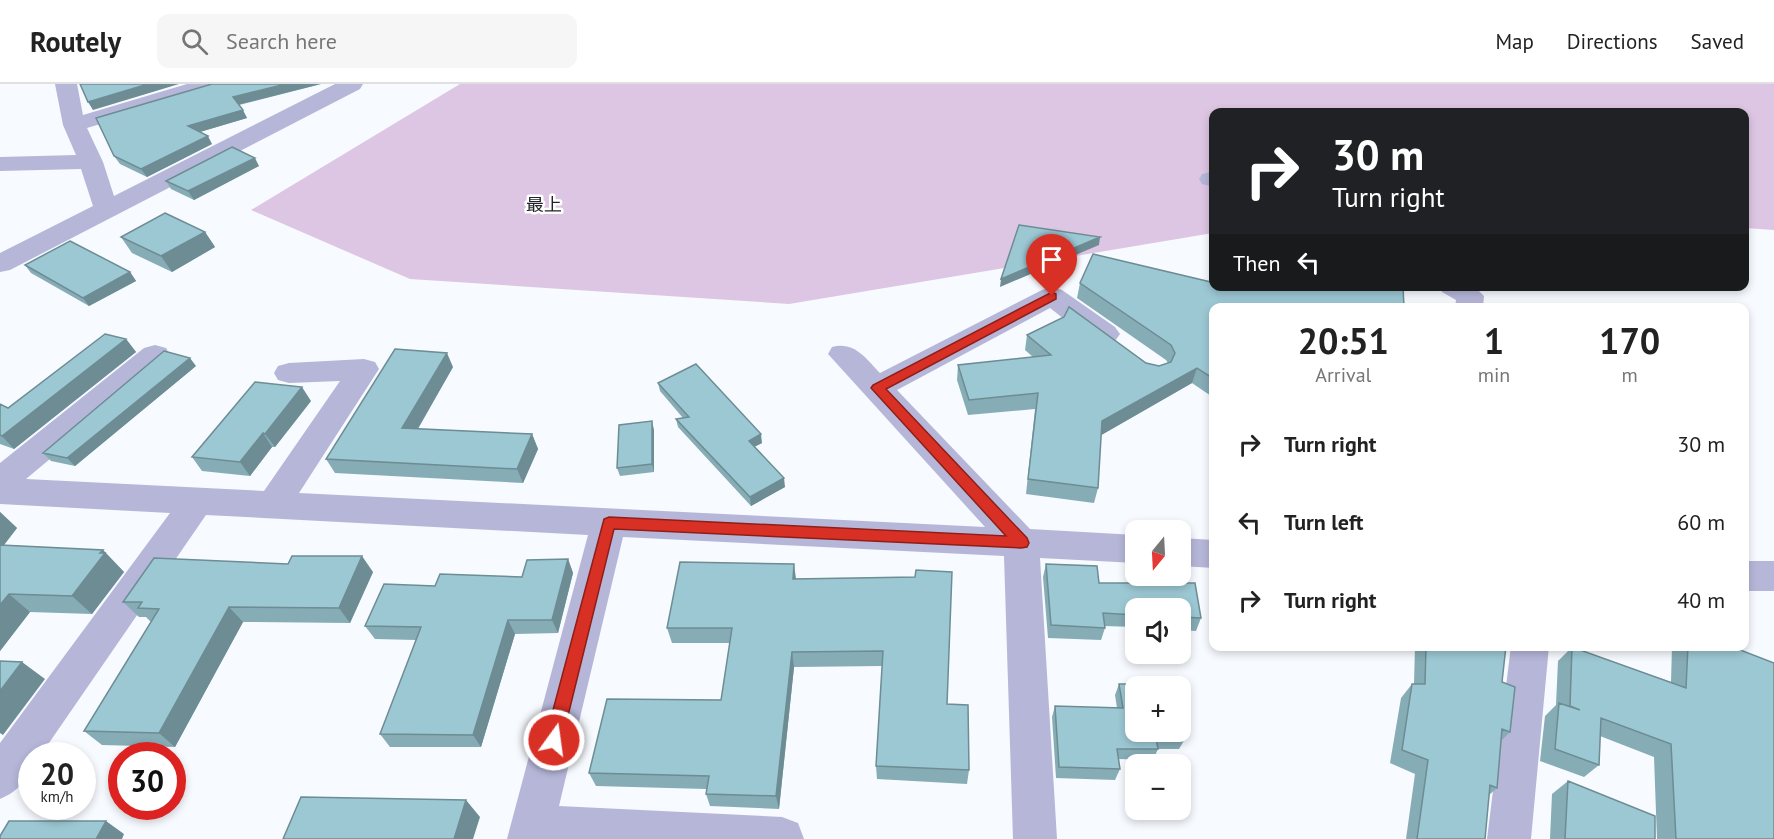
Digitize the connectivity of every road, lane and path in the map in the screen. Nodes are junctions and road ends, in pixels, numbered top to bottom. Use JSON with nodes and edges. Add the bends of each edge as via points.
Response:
{"nodes":[{"id":1,"x":66,"y":84,"type":"edge"},
{"id":2,"x":210,"y":84,"type":"edge"},
{"id":3,"x":352,"y":84,"type":"edge"},
{"id":4,"x":74,"y":125,"type":"junction"},
{"id":5,"x":91,"y":162,"type":"junction"},
{"id":6,"x":0,"y":164,"type":"edge"},
{"id":7,"x":106,"y":208,"type":"junction"},
{"id":8,"x":0,"y":264,"type":"edge"},
{"id":9,"x":1461,"y":291,"type":"edge"},
{"id":10,"x":1469,"y":303,"type":"edge"},
{"id":11,"x":1126,"y":350,"type":"edge"},
{"id":12,"x":843,"y":354,"type":"dead end"},
{"id":13,"x":155,"y":355,"type":"edge"},
{"id":14,"x":289,"y":373,"type":"dead end"},
{"id":15,"x":877,"y":388,"type":"junction"},
{"id":16,"x":0,"y":482,"type":"edge"},
{"id":17,"x":0,"y":491,"type":"edge"},
{"id":18,"x":198,"y":500,"type":"junction"},
{"id":19,"x":274,"y":504,"type":"junction"},
{"id":20,"x":609,"y":523,"type":"junction"},
{"id":21,"x":1021,"y":543,"type":"junction"},
{"id":22,"x":1125,"y":548,"type":"edge"},
{"id":23,"x":1191,"y":553,"type":"edge"},
{"id":24,"x":1209,"y":554,"type":"edge"},
{"id":25,"x":1749,"y":576,"type":"edge"},
{"id":26,"x":1774,"y":576,"type":"edge"},
{"id":27,"x":1529,"y":651,"type":"edge"},
{"id":28,"x":0,"y":778,"type":"edge"},
{"id":29,"x":530,"y":833,"type":"edge"},
{"id":30,"x":782,"y":839,"type":"edge"},
{"id":31,"x":1035,"y":839,"type":"edge"},
{"id":32,"x":1509,"y":839,"type":"edge"}],
"edges":[{"from":1,"to":4,"type":"street"},
{"from":2,"to":4,"type":"street"},
{"from":3,"to":7,"type":"street"},
{"from":4,"to":5,"type":"street"},
{"from":5,"to":6,"type":"street"},
{"from":5,"to":7,"type":"street"},
{"from":7,"to":8,"type":"street"},
{"from":9,"to":10,"type":"street","via":[[1470,296]]},
{"from":11,"to":15,"type":"street","via":[[1052,296]]},
{"from":12,"to":15,"type":"street"},
{"from":13,"to":16,"type":"street"},
{"from":14,"to":19,"type":"street","via":[[364,369]]},
{"from":15,"to":21,"type":"street"},
{"from":17,"to":18,"type":"street"},
{"from":18,"to":19,"type":"street"},
{"from":18,"to":28,"type":"street"},
{"from":19,"to":20,"type":"street"},
{"from":20,"to":21,"type":"street"},
{"from":20,"to":29,"type":"street"},
{"from":21,"to":22,"type":"street"},
{"from":21,"to":31,"type":"street"},
{"from":23,"to":24,"type":"street"},
{"from":25,"to":26,"type":"street"},
{"from":27,"to":32,"type":"street"},
{"from":29,"to":30,"type":"street"}]}
